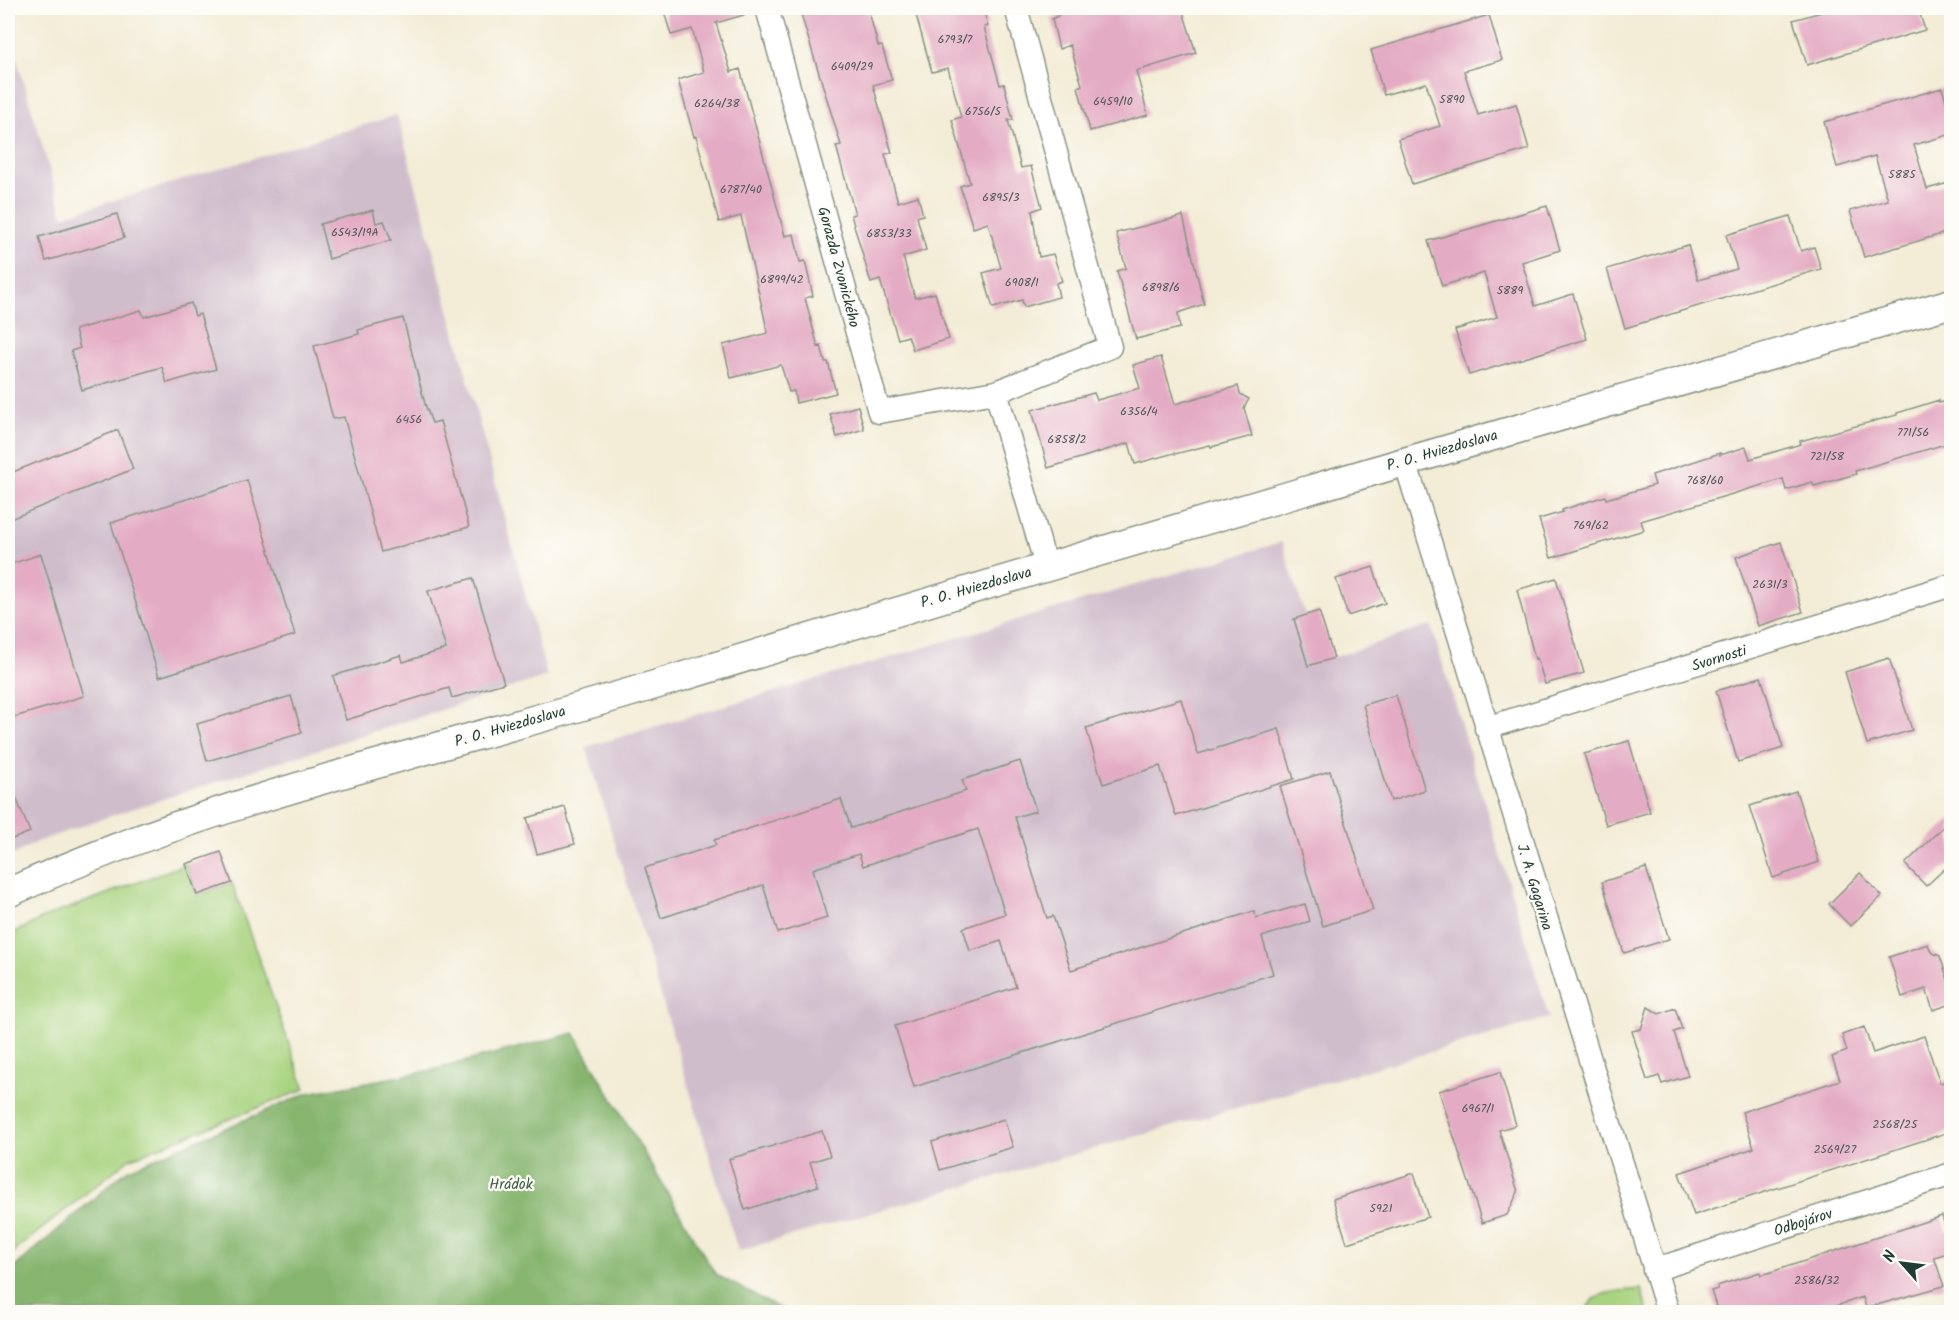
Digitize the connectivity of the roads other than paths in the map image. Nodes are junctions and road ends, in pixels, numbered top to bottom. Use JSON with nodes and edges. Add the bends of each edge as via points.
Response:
{"nodes":[{"id":1,"x":767,"y":8,"type":"edge"},
{"id":2,"x":1016,"y":8,"type":"edge"},
{"id":3,"x":1952,"y":303,"type":"edge"},
{"id":4,"x":996,"y":392,"type":"junction"},
{"id":5,"x":1405,"y":460,"type":"junction"},
{"id":6,"x":1046,"y":566,"type":"junction"},
{"id":7,"x":1952,"y":585,"type":"edge"},
{"id":8,"x":1486,"y":728,"type":"junction"},
{"id":9,"x":8,"y":893,"type":"edge"},
{"id":10,"x":1952,"y":1174,"type":"edge"},
{"id":11,"x":1654,"y":1270,"type":"junction"},
{"id":12,"x":1668,"y":1312,"type":"edge"}],
"edges":[{"from":1,"to":4,"type":"street","name":"Gorazda Zvonického","via":[[879,412]]},
{"from":2,"to":4,"type":"street","name":"Gorazda Zvonického","via":[[1110,347]]},
{"from":3,"to":5,"type":"street","name":"P. O. Hviezdoslava"},
{"from":4,"to":6,"type":"street"},
{"from":5,"to":6,"type":"street","name":"P. O. Hviezdoslava"},
{"from":5,"to":8,"type":"street","name":"J. A. Gagarina"},
{"from":6,"to":9,"type":"street","name":"P. O. Hviezdoslava","via":[[615,697],[279,793],[106,851]]},
{"from":7,"to":8,"type":"street","name":"Svornosti"},
{"from":8,"to":11,"type":"street","name":"J. A. Gagarina"},
{"from":10,"to":11,"type":"street","name":"Odbojárov"},
{"from":11,"to":12,"type":"street","name":"J. A. Gagarina"}]}
